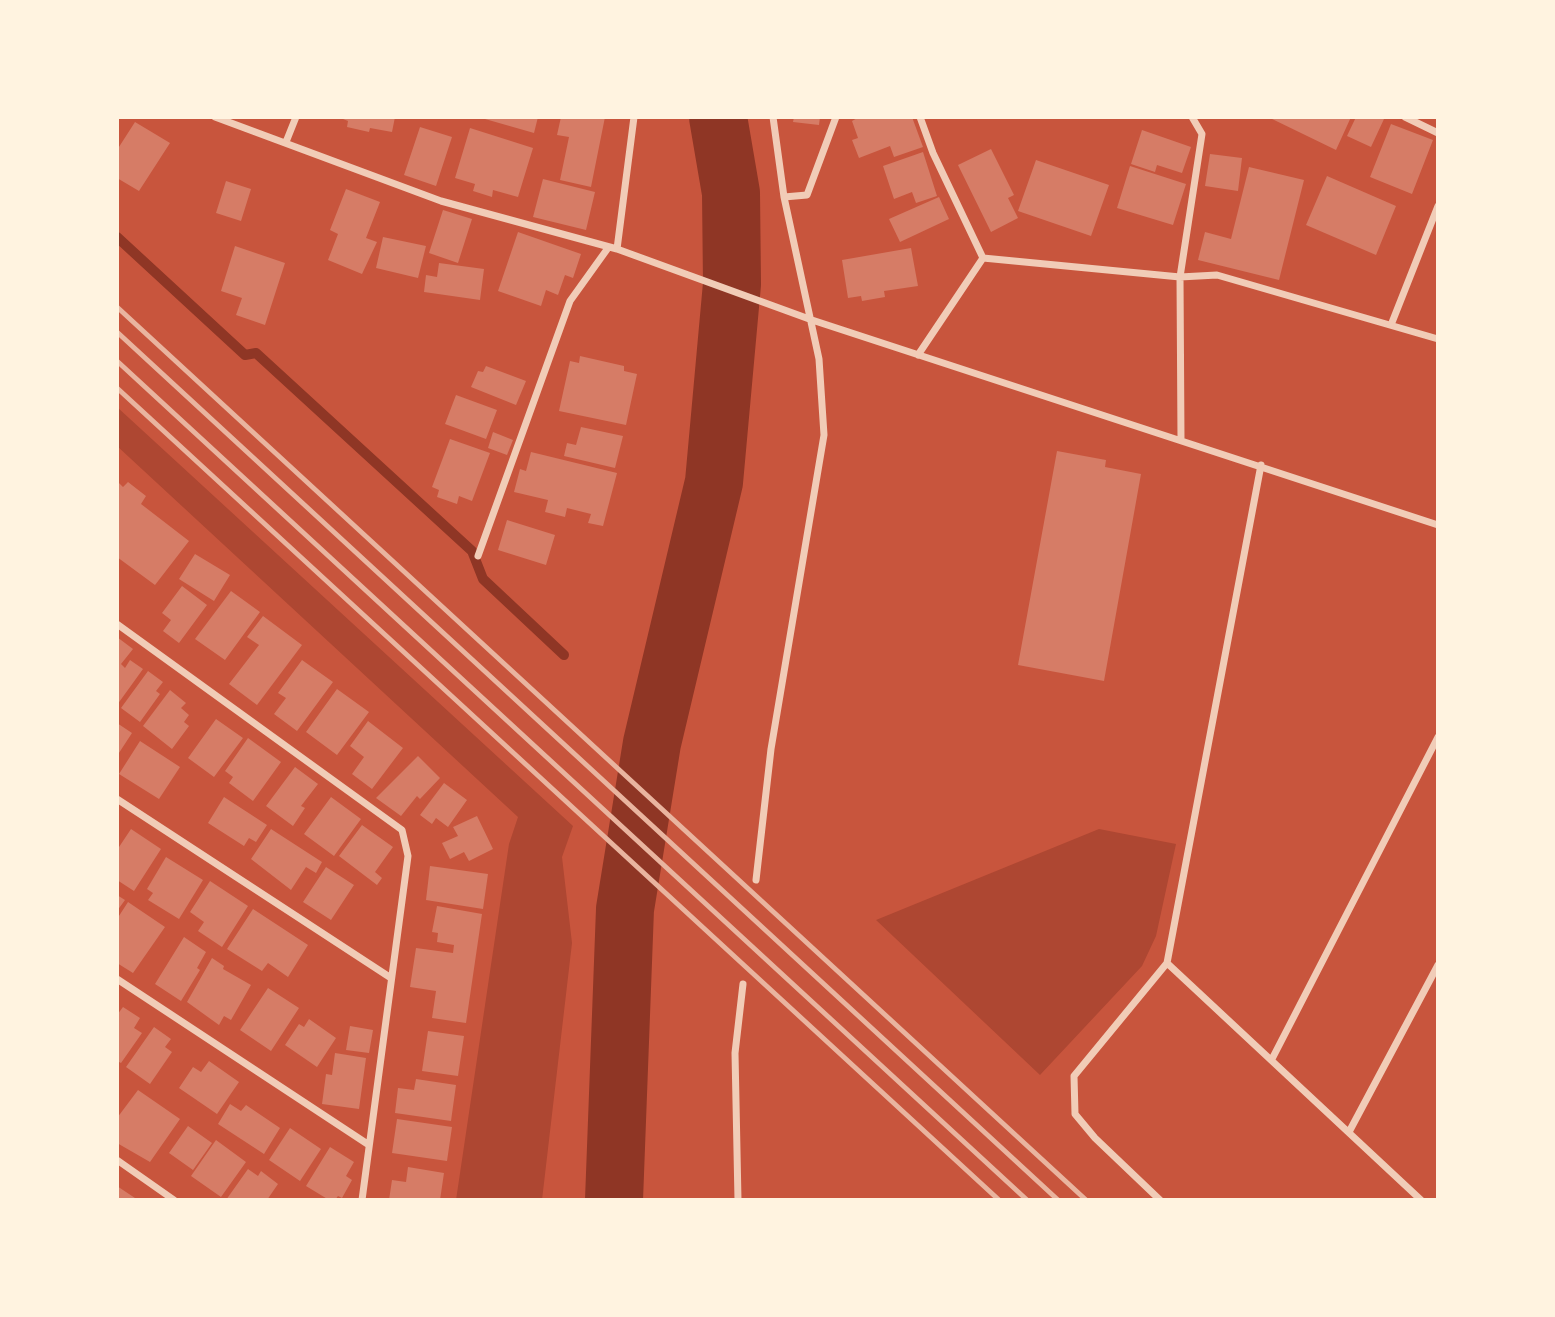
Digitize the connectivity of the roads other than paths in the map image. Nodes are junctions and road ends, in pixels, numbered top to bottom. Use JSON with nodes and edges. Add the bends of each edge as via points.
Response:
{"nodes":[{"id":1,"x":215,"y":117,"type":"edge"},
{"id":2,"x":296,"y":117,"type":"edge"},
{"id":3,"x":634,"y":117,"type":"edge"},
{"id":4,"x":773,"y":117,"type":"edge"},
{"id":5,"x":836,"y":117,"type":"edge"},
{"id":6,"x":920,"y":117,"type":"edge"},
{"id":7,"x":1192,"y":117,"type":"edge"},
{"id":8,"x":1405,"y":117,"type":"edge"},
{"id":9,"x":1438,"y":133,"type":"edge"},
{"id":10,"x":286,"y":142,"type":"junction"},
{"id":11,"x":785,"y":197,"type":"junction"},
{"id":12,"x":1438,"y":206,"type":"edge"},
{"id":13,"x":608,"y":248,"type":"junction"},
{"id":14,"x":617,"y":249,"type":"junction"},
{"id":15,"x":983,"y":258,"type":"junction"},
{"id":16,"x":1180,"y":277,"type":"junction"},
{"id":17,"x":811,"y":320,"type":"junction"},
{"id":18,"x":1391,"y":325,"type":"junction"},
{"id":19,"x":1438,"y":339,"type":"edge"},
{"id":20,"x":918,"y":355,"type":"junction"},
{"id":21,"x":1181,"y":440,"type":"junction"},
{"id":22,"x":1261,"y":465,"type":"junction"},
{"id":23,"x":1438,"y":525,"type":"edge"},
{"id":24,"x":478,"y":556,"type":"dead end"},
{"id":25,"x":117,"y":624,"type":"edge"},
{"id":26,"x":1438,"y":737,"type":"edge"},
{"id":27,"x":117,"y":799,"type":"edge"},
{"id":28,"x":756,"y":880,"type":"dead end"},
{"id":29,"x":1167,"y":963,"type":"junction"},
{"id":30,"x":1438,"y":965,"type":"edge"},
{"id":31,"x":391,"y":978,"type":"junction"},
{"id":32,"x":117,"y":979,"type":"edge"},
{"id":33,"x":743,"y":984,"type":"dead end"},
{"id":34,"x":1272,"y":1059,"type":"junction"},
{"id":35,"x":1349,"y":1132,"type":"junction"},
{"id":36,"x":369,"y":1145,"type":"junction"},
{"id":37,"x":117,"y":1160,"type":"edge"},
{"id":38,"x":174,"y":1200,"type":"edge"},
{"id":39,"x":362,"y":1200,"type":"edge"},
{"id":40,"x":738,"y":1200,"type":"edge"},
{"id":41,"x":1160,"y":1200,"type":"edge"},
{"id":42,"x":1421,"y":1200,"type":"edge"}],
"edges":[{"from":1,"to":10,"type":"street"},
{"from":2,"to":10,"type":"street"},
{"from":3,"to":14,"type":"street"},
{"from":4,"to":11,"type":"street"},
{"from":5,"to":11,"type":"street","via":[[807,195]]},
{"from":6,"to":15,"type":"street"},
{"from":7,"to":16,"type":"street","via":[[1202,134]]},
{"from":8,"to":9,"type":"street"},
{"from":10,"to":13,"type":"street","via":[[441,201]]},
{"from":11,"to":17,"type":"street"},
{"from":12,"to":18,"type":"street"},
{"from":13,"to":14,"type":"street"},
{"from":13,"to":24,"type":"street","via":[[570,301]]},
{"from":14,"to":17,"type":"street"},
{"from":15,"to":16,"type":"street"},
{"from":15,"to":20,"type":"street"},
{"from":16,"to":18,"type":"street","via":[[1217,275]]},
{"from":16,"to":21,"type":"street"},
{"from":17,"to":20,"type":"street"},
{"from":17,"to":28,"type":"street","via":[[819,359],[824,435],[771,749]]},
{"from":18,"to":19,"type":"street"},
{"from":20,"to":21,"type":"street"},
{"from":21,"to":22,"type":"street"},
{"from":22,"to":23,"type":"street"},
{"from":22,"to":29,"type":"street"},
{"from":25,"to":31,"type":"street","via":[[402,830],[408,856]]},
{"from":26,"to":34,"type":"street"},
{"from":27,"to":31,"type":"street"},
{"from":29,"to":34,"type":"street"},
{"from":29,"to":41,"type":"street","via":[[1074,1076],[1075,1114]]},
{"from":30,"to":35,"type":"street"},
{"from":31,"to":36,"type":"street"},
{"from":32,"to":36,"type":"street"},
{"from":33,"to":40,"type":"street","via":[[735,1053]]},
{"from":34,"to":35,"type":"street"},
{"from":35,"to":42,"type":"street"},
{"from":36,"to":39,"type":"street"},
{"from":37,"to":38,"type":"street"}]}
